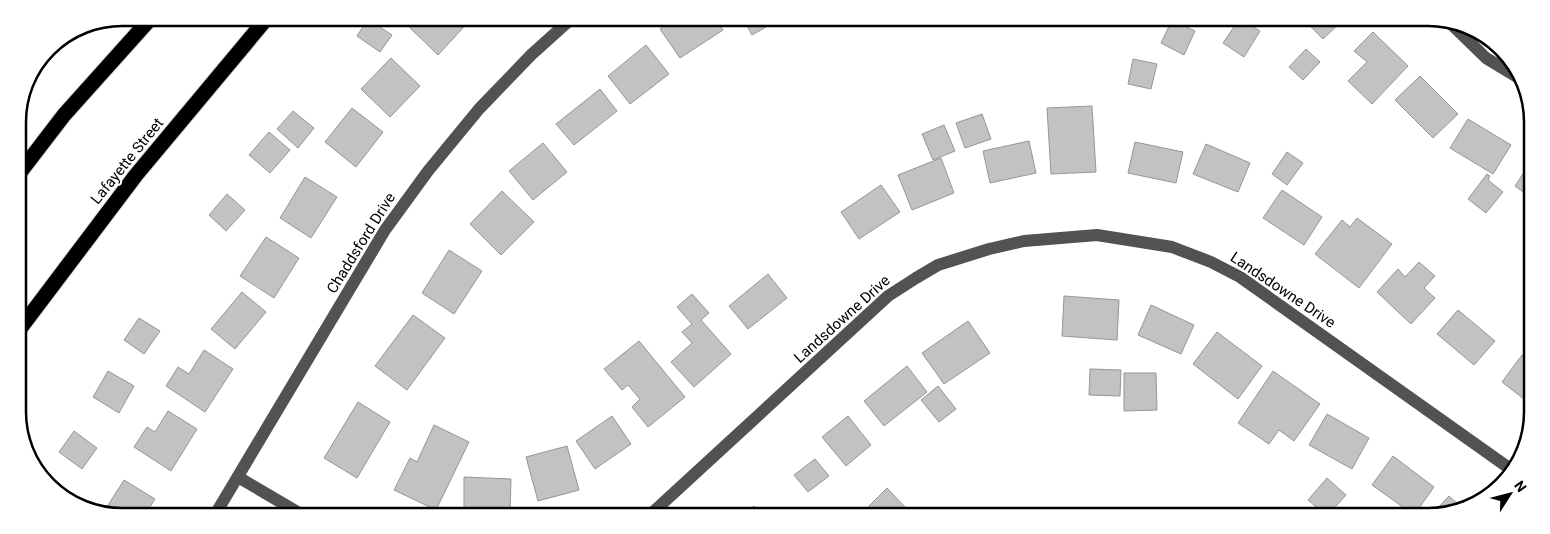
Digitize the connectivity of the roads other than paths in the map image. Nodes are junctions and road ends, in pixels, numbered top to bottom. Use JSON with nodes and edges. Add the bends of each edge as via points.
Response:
{"nodes":[{"id":1,"x":145,"y":26,"type":"edge"},
{"id":2,"x":260,"y":26,"type":"edge"},
{"id":3,"x":563,"y":26,"type":"edge"},
{"id":4,"x":1460,"y":33,"type":"edge"},
{"id":5,"x":1510,"y":73,"type":"edge"},
{"id":6,"x":26,"y":165,"type":"edge"},
{"id":7,"x":26,"y":321,"type":"edge"},
{"id":8,"x":1507,"y":466,"type":"edge"},
{"id":9,"x":238,"y":477,"type":"junction"},
{"id":10,"x":219,"y":508,"type":"edge"},
{"id":11,"x":291,"y":508,"type":"edge"},
{"id":12,"x":658,"y":508,"type":"edge"}],
"edges":[{"from":1,"to":6,"type":"highway","via":[[64,115]]},
{"from":2,"to":7,"type":"highway","name":"Lafayette Street","via":[[136,175]]},
{"from":3,"to":9,"type":"street","name":"Chaddsford Drive","via":[[479,108],[385,230]]},
{"from":4,"to":5,"type":"street","via":[[1486,58]]},
{"from":8,"to":12,"type":"street","name":"Landsdowne Drive","via":[[1240,277],[1172,247],[1097,235],[1024,241],[989,249],[938,265],[916,278],[888,296]]},
{"from":9,"to":10,"type":"street","name":"Chaddsford Drive"},
{"from":9,"to":11,"type":"street"}]}
